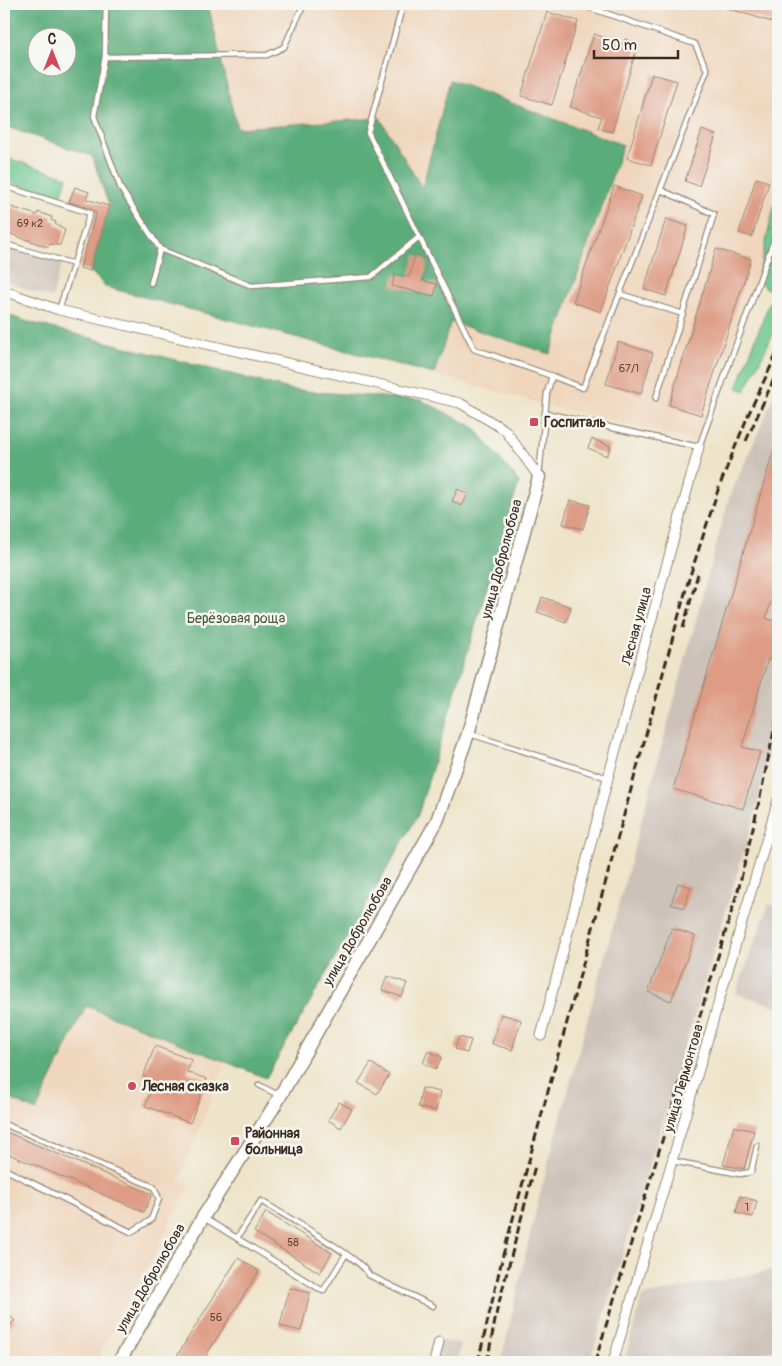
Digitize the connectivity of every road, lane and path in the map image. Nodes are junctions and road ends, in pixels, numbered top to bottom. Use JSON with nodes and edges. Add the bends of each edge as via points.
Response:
{"nodes":[{"id":1,"x":106,"y":4,"type":"edge"},
{"id":2,"x":304,"y":4,"type":"edge"},
{"id":3,"x":403,"y":4,"type":"edge"},
{"id":4,"x":579,"y":4,"type":"edge"},
{"id":5,"x":105,"y":57,"type":"junction"},
{"id":6,"x":4,"y":186,"type":"edge"},
{"id":7,"x":661,"y":190,"type":"junction"},
{"id":8,"x":778,"y":229,"type":"edge"},
{"id":9,"x":419,"y":237,"type":"junction"},
{"id":10,"x":4,"y":244,"type":"edge"},
{"id":11,"x":160,"y":249,"type":"junction"},
{"id":12,"x":74,"y":264,"type":"junction"},
{"id":13,"x":151,"y":283,"type":"dead end"},
{"id":14,"x":4,"y":291,"type":"edge"},
{"id":15,"x":620,"y":294,"type":"junction"},
{"id":16,"x":59,"y":310,"type":"junction"},
{"id":17,"x":683,"y":314,"type":"junction"},
{"id":18,"x":552,"y":376,"type":"junction"},
{"id":19,"x":656,"y":398,"type":"dead end"},
{"id":20,"x":545,"y":413,"type":"junction"},
{"id":21,"x":700,"y":447,"type":"junction"},
{"id":22,"x":538,"y":477,"type":"junction"},
{"id":23,"x":468,"y":734,"type":"junction"},
{"id":24,"x":608,"y":778,"type":"junction"},
{"id":25,"x":778,"y":800,"type":"edge"},
{"id":26,"x":776,"y":815,"type":"edge"},
{"id":27,"x":541,"y":1036,"type":"dead end"},
{"id":28,"x":260,"y":1085,"type":"dead end"},
{"id":29,"x":279,"y":1096,"type":"junction"},
{"id":30,"x":4,"y":1124,"type":"edge"},
{"id":31,"x":757,"y":1146,"type":"dead end"},
{"id":32,"x":673,"y":1161,"type":"junction"},
{"id":33,"x":4,"y":1169,"type":"edge"},
{"id":34,"x":203,"y":1217,"type":"junction"},
{"id":35,"x":236,"y":1238,"type":"junction"},
{"id":36,"x":346,"y":1254,"type":"junction"},
{"id":37,"x":432,"y":1306,"type":"dead end"},
{"id":38,"x":439,"y":1342,"type":"dead end"},
{"id":39,"x":119,"y":1362,"type":"edge"},
{"id":40,"x":434,"y":1362,"type":"edge"},
{"id":41,"x":612,"y":1362,"type":"edge"}],
"edges":[{"from":1,"to":5,"type":"lane"},
{"from":2,"to":5,"type":"lane","via":[[284,46],[266,55]]},
{"from":3,"to":9,"type":"lane","via":[[368,132]]},
{"from":4,"to":7,"type":"lane","via":[[695,44],[707,70]]},
{"from":5,"to":11,"type":"lane","via":[[94,116],[121,189]]},
{"from":6,"to":12,"type":"lane","via":[[90,213]]},
{"from":7,"to":15,"type":"lane"},
{"from":7,"to":17,"type":"lane","via":[[714,214]]},
{"from":8,"to":21,"type":"lane","name":"Лесная улица"},
{"from":9,"to":11,"type":"lane","via":[[371,277],[252,286]]},
{"from":9,"to":18,"type":"lane","via":[[474,349]]},
{"from":10,"to":12,"type":"lane"},
{"from":11,"to":13,"type":"lane"},
{"from":12,"to":16,"type":"lane"},
{"from":14,"to":16,"type":"street"},
{"from":15,"to":17,"type":"lane"},
{"from":15,"to":18,"type":"lane","via":[[583,388]]},
{"from":16,"to":22,"type":"street","via":[[460,403],[505,430]]},
{"from":17,"to":19,"type":"lane"},
{"from":18,"to":20,"type":"lane"},
{"from":20,"to":21,"type":"lane"},
{"from":20,"to":22,"type":"lane"},
{"from":21,"to":24,"type":"street","name":"Лесная улица"},
{"from":22,"to":23,"type":"street","name":"улица Добролюбова"},
{"from":23,"to":24,"type":"lane"},
{"from":23,"to":29,"type":"street","name":"улица Добролюбова","via":[[437,822]]},
{"from":24,"to":27,"type":"street","name":"Лесная улица"},
{"from":25,"to":26,"type":"street","name":"улица Лермонтова"},
{"from":26,"to":32,"type":"street","name":"улица Лермонтова"},
{"from":28,"to":29,"type":"lane"},
{"from":29,"to":34,"type":"street","name":"улица Добролюбова"},
{"from":30,"to":33,"type":"lane","via":[[154,1187],[159,1198],[151,1220],[131,1232]]},
{"from":31,"to":32,"type":"lane","via":[[751,1172],[746,1173]]},
{"from":32,"to":41,"type":"street","name":"улица Лермонтова"},
{"from":34,"to":35,"type":"lane"},
{"from":34,"to":39,"type":"street","name":"улица Добролюбова"},
{"from":35,"to":36,"type":"lane","via":[[261,1201]]},
{"from":35,"to":36,"type":"lane","via":[[324,1291]]},
{"from":36,"to":37,"type":"lane","via":[[367,1269],[369,1275]]},
{"from":38,"to":40,"type":"street"}]}
